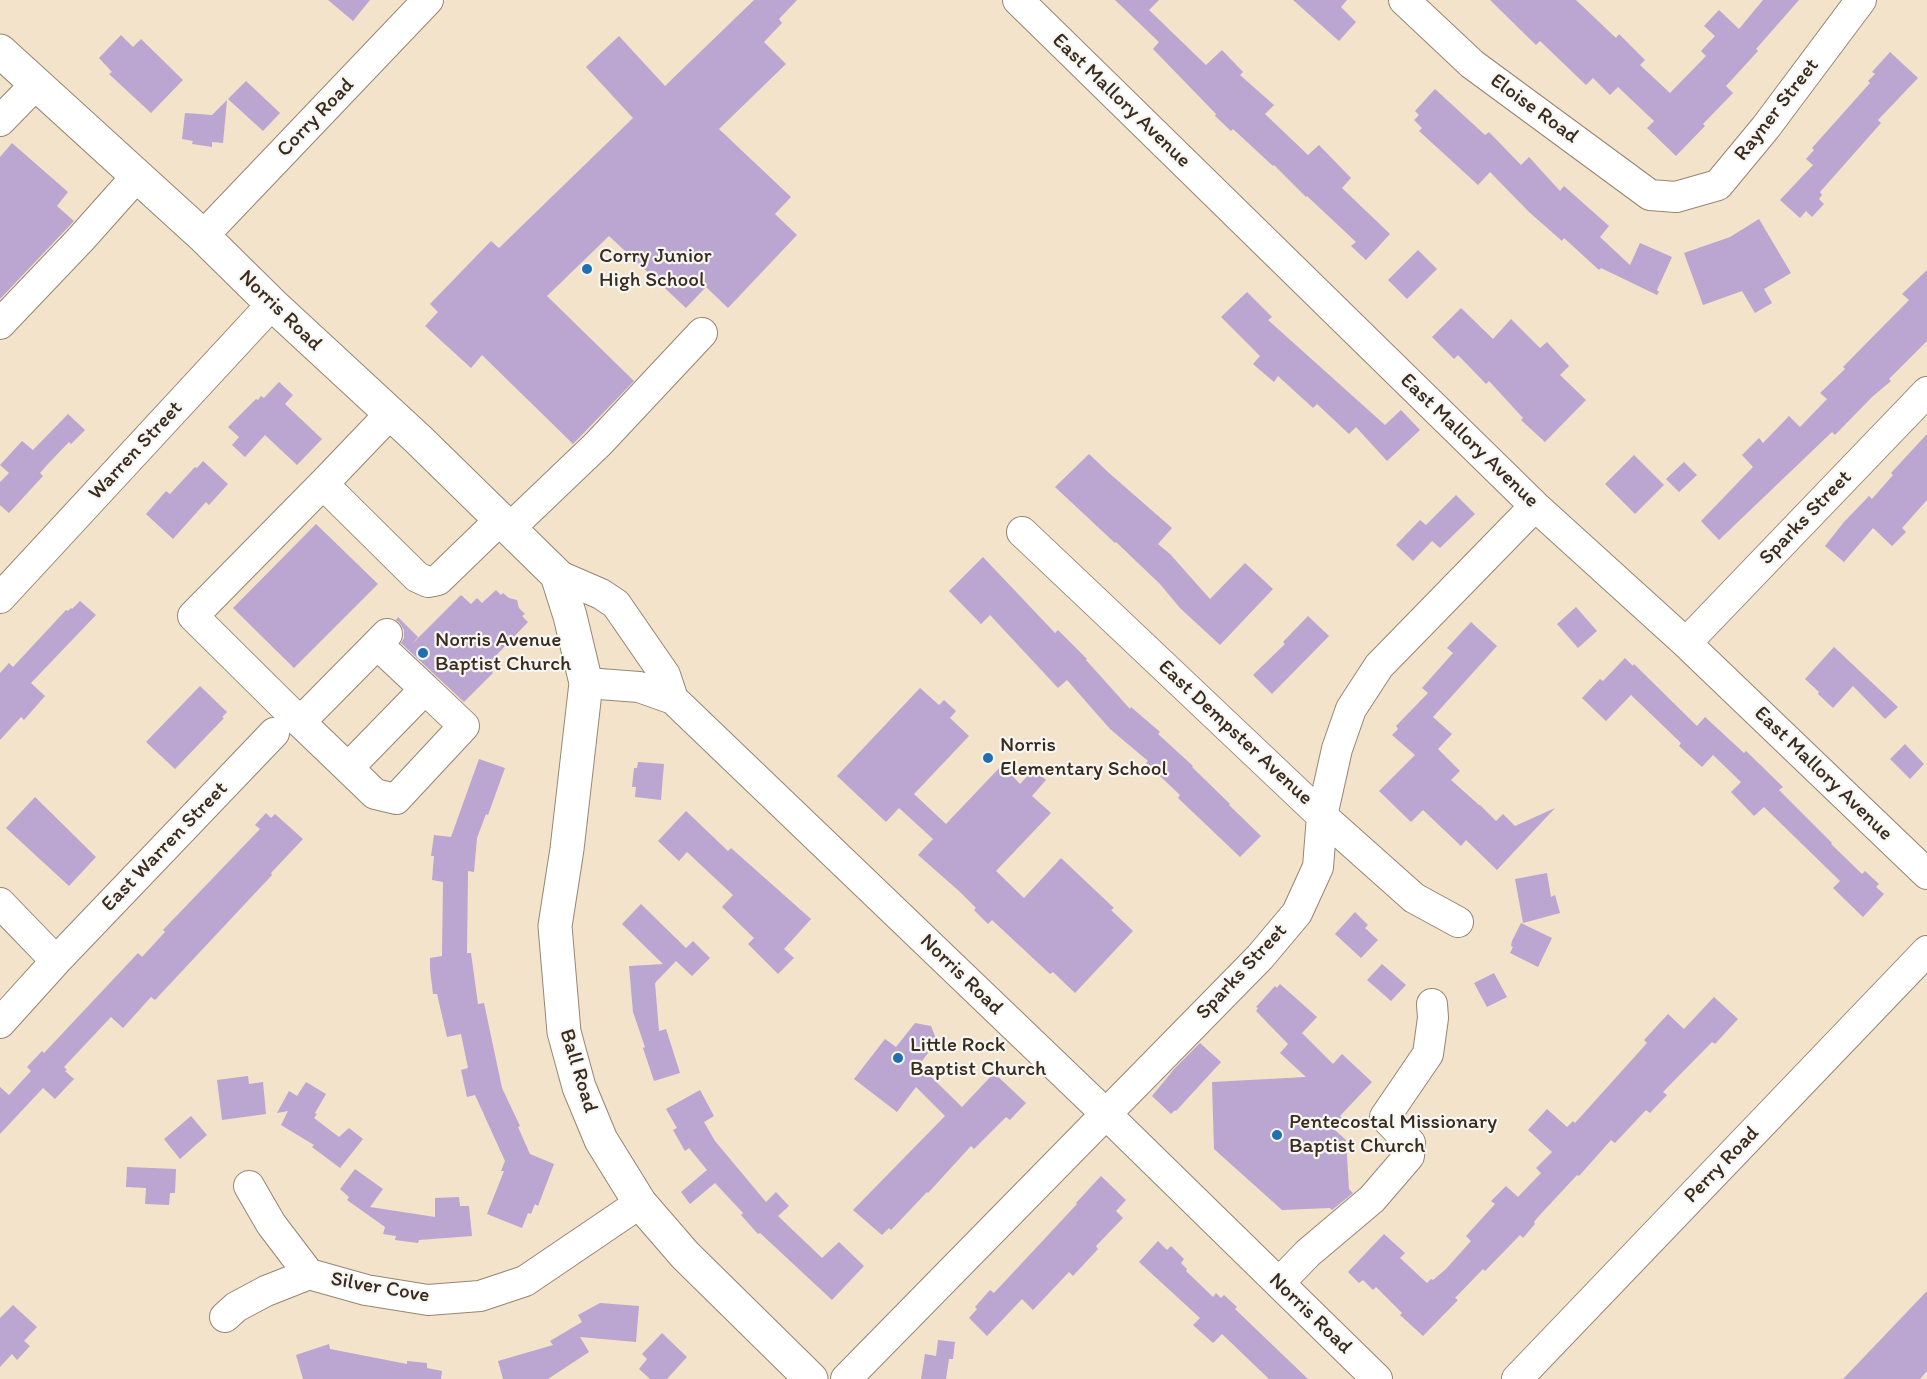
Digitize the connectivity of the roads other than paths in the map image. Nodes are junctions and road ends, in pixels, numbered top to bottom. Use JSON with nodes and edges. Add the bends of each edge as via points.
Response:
{"nodes":[{"id":1,"x":428,"y":0,"type":"edge"},
{"id":2,"x":1018,"y":0,"type":"edge"},
{"id":3,"x":1404,"y":0,"type":"edge"},
{"id":4,"x":1861,"y":0,"type":"edge"},
{"id":5,"x":0,"y":51,"type":"edge"},
{"id":6,"x":36,"y":84,"type":"junction"},
{"id":7,"x":0,"y":121,"type":"edge"},
{"id":8,"x":137,"y":176,"type":"junction"},
{"id":9,"x":1676,"y":197,"type":"joint"},
{"id":10,"x":203,"y":236,"type":"junction"},
{"id":11,"x":272,"y":304,"type":"junction"},
{"id":12,"x":0,"y":324,"type":"edge"},
{"id":13,"x":702,"y":333,"type":"dead end"},
{"id":14,"x":1927,"y":392,"type":"edge"},
{"id":15,"x":390,"y":414,"type":"junction"},
{"id":16,"x":323,"y":484,"type":"junction"},
{"id":17,"x":1536,"y":506,"type":"junction"},
{"id":18,"x":505,"y":525,"type":"junction"},
{"id":19,"x":1022,"y":532,"type":"dead end"},
{"id":20,"x":557,"y":575,"type":"junction"},
{"id":21,"x":0,"y":598,"type":"edge"},
{"id":22,"x":1686,"y":643,"type":"junction"},
{"id":23,"x":586,"y":683,"type":"junction"},
{"id":24,"x":424,"y":689,"type":"junction"},
{"id":25,"x":673,"y":699,"type":"junction"},
{"id":26,"x":287,"y":727,"type":"junction"},
{"id":27,"x":348,"y":768,"type":"junction"},
{"id":28,"x":1322,"y":816,"type":"junction"},
{"id":29,"x":1927,"y":874,"type":"edge"},
{"id":30,"x":0,"y":903,"type":"edge"},
{"id":31,"x":1458,"y":922,"type":"dead end"},
{"id":32,"x":1927,"y":951,"type":"edge"},
{"id":33,"x":56,"y":961,"type":"junction"},
{"id":34,"x":1432,"y":1004,"type":"dead end"},
{"id":35,"x":0,"y":1023,"type":"edge"},
{"id":36,"x":1106,"y":1114,"type":"junction"},
{"id":37,"x":249,"y":1186,"type":"dead end"},
{"id":38,"x":640,"y":1203,"type":"junction"},
{"id":39,"x":309,"y":1274,"type":"junction"},
{"id":40,"x":1279,"y":1283,"type":"junction"},
{"id":41,"x":225,"y":1317,"type":"dead end"},
{"id":42,"x":811,"y":1379,"type":"edge"},
{"id":43,"x":846,"y":1379,"type":"edge"},
{"id":44,"x":1377,"y":1379,"type":"edge"},
{"id":45,"x":1517,"y":1379,"type":"edge"}],
"edges":[{"from":1,"to":10,"type":"street","name":"Corry Road"},
{"from":2,"to":17,"type":"street","name":"East Mallory Avenue"},
{"from":3,"to":9,"type":"street","name":"Eloise Road","via":[[1472,64],[1650,195]]},
{"from":4,"to":9,"type":"street","name":"Rayner Street","via":[[1718,185]]},
{"from":5,"to":6,"type":"main road","name":"Norris Road"},
{"from":6,"to":7,"type":"street"},
{"from":6,"to":8,"type":"main road","name":"Norris Road"},
{"from":8,"to":10,"type":"main road","name":"Norris Road"},
{"from":8,"to":12,"type":"street"},
{"from":10,"to":11,"type":"main road","name":"Norris Road"},
{"from":11,"to":15,"type":"main road","name":"Norris Road"},
{"from":11,"to":21,"type":"street","name":"Warren Street"},
{"from":13,"to":18,"type":"street","via":[[598,444]]},
{"from":14,"to":22,"type":"street","name":"Sparks Street"},
{"from":15,"to":16,"type":"street"},
{"from":15,"to":18,"type":"main road","name":"Norris Road"},
{"from":16,"to":18,"type":"street","via":[[417,577],[428,582],[438,580]]},
{"from":16,"to":26,"type":"street","via":[[193,616]]},
{"from":17,"to":22,"type":"street","name":"East Mallory Avenue"},
{"from":17,"to":28,"type":"street","name":"Sparks Street","via":[[1379,666],[1351,709],[1337,749]]},
{"from":18,"to":20,"type":"main road","name":"Norris Road"},
{"from":19,"to":28,"type":"street","name":"East Dempster Avenue"},
{"from":20,"to":23,"type":"main road","name":"Norris Road"},
{"from":20,"to":25,"type":"street","name":"Norris Road","via":[[616,604],[665,675]]},
{"from":22,"to":29,"type":"street","name":"East Mallory Avenue"},
{"from":23,"to":25,"type":"street","name":"Norris Road","via":[[639,687]]},
{"from":23,"to":38,"type":"main road","name":"Ball Road","via":[[555,926],[564,1032],[579,1087],[601,1140]]},
{"from":24,"to":26,"type":"street","name":"East Warren Street","via":[[382,639]]},
{"from":24,"to":27,"type":"street"},
{"from":24,"to":27,"type":"street","via":[[464,726],[396,799],[375,794]]},
{"from":25,"to":36,"type":"street","name":"Norris Road"},
{"from":26,"to":27,"type":"street"},
{"from":26,"to":33,"type":"street","name":"East Warren Street"},
{"from":28,"to":31,"type":"street","name":"East Dempster Avenue","via":[[1414,898]]},
{"from":28,"to":36,"type":"street","name":"Sparks Street","via":[[1318,867],[1297,913],[1260,957]]},
{"from":30,"to":33,"type":"street"},
{"from":32,"to":45,"type":"street","name":"Perry Road"},
{"from":33,"to":35,"type":"street"},
{"from":34,"to":40,"type":"street","via":[[1428,1054],[1385,1117],[1410,1143],[1409,1156],[1371,1199]]},
{"from":36,"to":40,"type":"street","name":"Norris Road"},
{"from":36,"to":43,"type":"street","name":"Sparks Street"},
{"from":37,"to":39,"type":"street","name":"Silver Cove","via":[[271,1224]]},
{"from":38,"to":39,"type":"street","name":"Silver Cove","via":[[525,1281],[480,1296],[428,1300],[366,1290]]},
{"from":38,"to":42,"type":"main road","name":"Ball Road","via":[[685,1256]]},
{"from":39,"to":41,"type":"street","via":[[266,1291]]},
{"from":40,"to":44,"type":"street","name":"Norris Road"}]}
